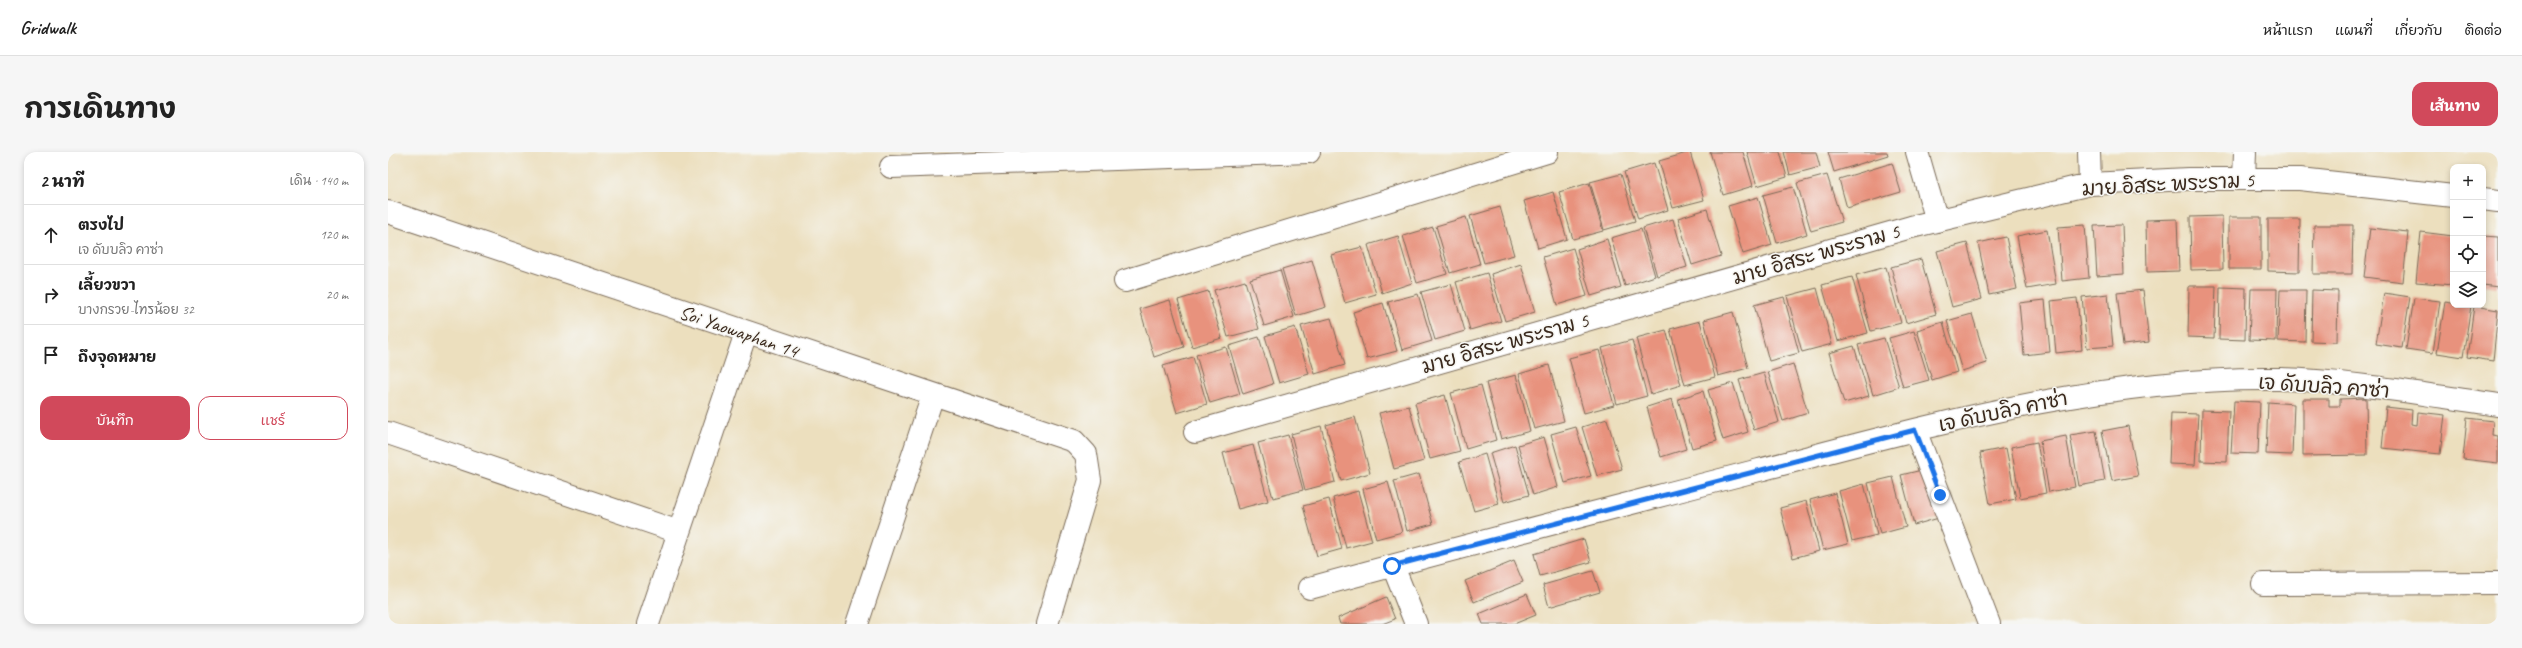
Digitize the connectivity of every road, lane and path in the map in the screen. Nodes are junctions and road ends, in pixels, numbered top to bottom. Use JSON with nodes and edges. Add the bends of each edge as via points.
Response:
{"nodes":[{"id":1,"x":1309,"y":152,"type":"edge"},
{"id":2,"x":1547,"y":152,"type":"edge"},
{"id":3,"x":1917,"y":152,"type":"edge"},
{"id":4,"x":2089,"y":152,"type":"edge"},
{"id":5,"x":2245,"y":152,"type":"edge"},
{"id":6,"x":891,"y":167,"type":"dead end"},
{"id":7,"x":2244,"y":179,"type":"junction"},
{"id":8,"x":2090,"y":184,"type":"junction"},
{"id":9,"x":2450,"y":196,"type":"edge"},
{"id":10,"x":2486,"y":199,"type":"edge"},
{"id":11,"x":2498,"y":200,"type":"edge"},
{"id":12,"x":388,"y":212,"type":"edge"},
{"id":13,"x":1937,"y":221,"type":"junction"},
{"id":14,"x":1125,"y":281,"type":"dead end"},
{"id":15,"x":746,"y":333,"type":"junction"},
{"id":16,"x":933,"y":395,"type":"junction"},
{"id":17,"x":2498,"y":405,"type":"edge"},
{"id":18,"x":1915,"y":430,"type":"junction"},
{"id":19,"x":1195,"y":432,"type":"dead end"},
{"id":20,"x":388,"y":433,"type":"edge"},
{"id":21,"x":679,"y":532,"type":"junction"},
{"id":22,"x":1392,"y":566,"type":"junction"},
{"id":23,"x":2498,"y":583,"type":"edge"},
{"id":24,"x":2263,"y":584,"type":"dead end"},
{"id":25,"x":1310,"y":588,"type":"dead end"},
{"id":26,"x":648,"y":624,"type":"edge"},
{"id":27,"x":857,"y":624,"type":"edge"},
{"id":28,"x":1047,"y":624,"type":"edge"},
{"id":29,"x":1416,"y":624,"type":"edge"},
{"id":30,"x":1989,"y":624,"type":"edge"}],
"edges":[{"from":1,"to":6,"type":"street"},
{"from":2,"to":14,"type":"street"},
{"from":3,"to":13,"type":"street"},
{"from":4,"to":8,"type":"street"},
{"from":5,"to":7,"type":"street"},
{"from":7,"to":8,"type":"street","name":"มาย อิสระ พระราม 5"},
{"from":7,"to":9,"type":"street","name":"มาย อิสระ พระราม 5","via":[[2300,179]]},
{"from":8,"to":13,"type":"street","name":"มาย อิสระ พระราม 5"},
{"from":10,"to":11,"type":"street"},
{"from":12,"to":15,"type":"street","name":"Soi Yaowaphan 14"},
{"from":13,"to":19,"type":"street","name":"มาย อิสระ พระราม 5"},
{"from":15,"to":16,"type":"street","name":"Soi Yaowaphan 14"},
{"from":15,"to":21,"type":"street"},
{"from":16,"to":27,"type":"street"},
{"from":16,"to":28,"type":"street","name":"Soi Yaowaphan 14","via":[[1074,441],[1086,454],[1090,480]]},
{"from":17,"to":18,"type":"street","name":"เจ ดับบลิว คาซ่า","via":[[2381,388],[2280,379],[2182,383],[2042,400]]},
{"from":18,"to":22,"type":"street","name":"เจ ดับบลิว คาซ่า"},
{"from":18,"to":30,"type":"street"},
{"from":20,"to":21,"type":"street"},
{"from":21,"to":26,"type":"street"},
{"from":22,"to":25,"type":"street","name":"เจ ดับบลิว คาซ่า"},
{"from":22,"to":29,"type":"street"},
{"from":23,"to":24,"type":"street"}]}
